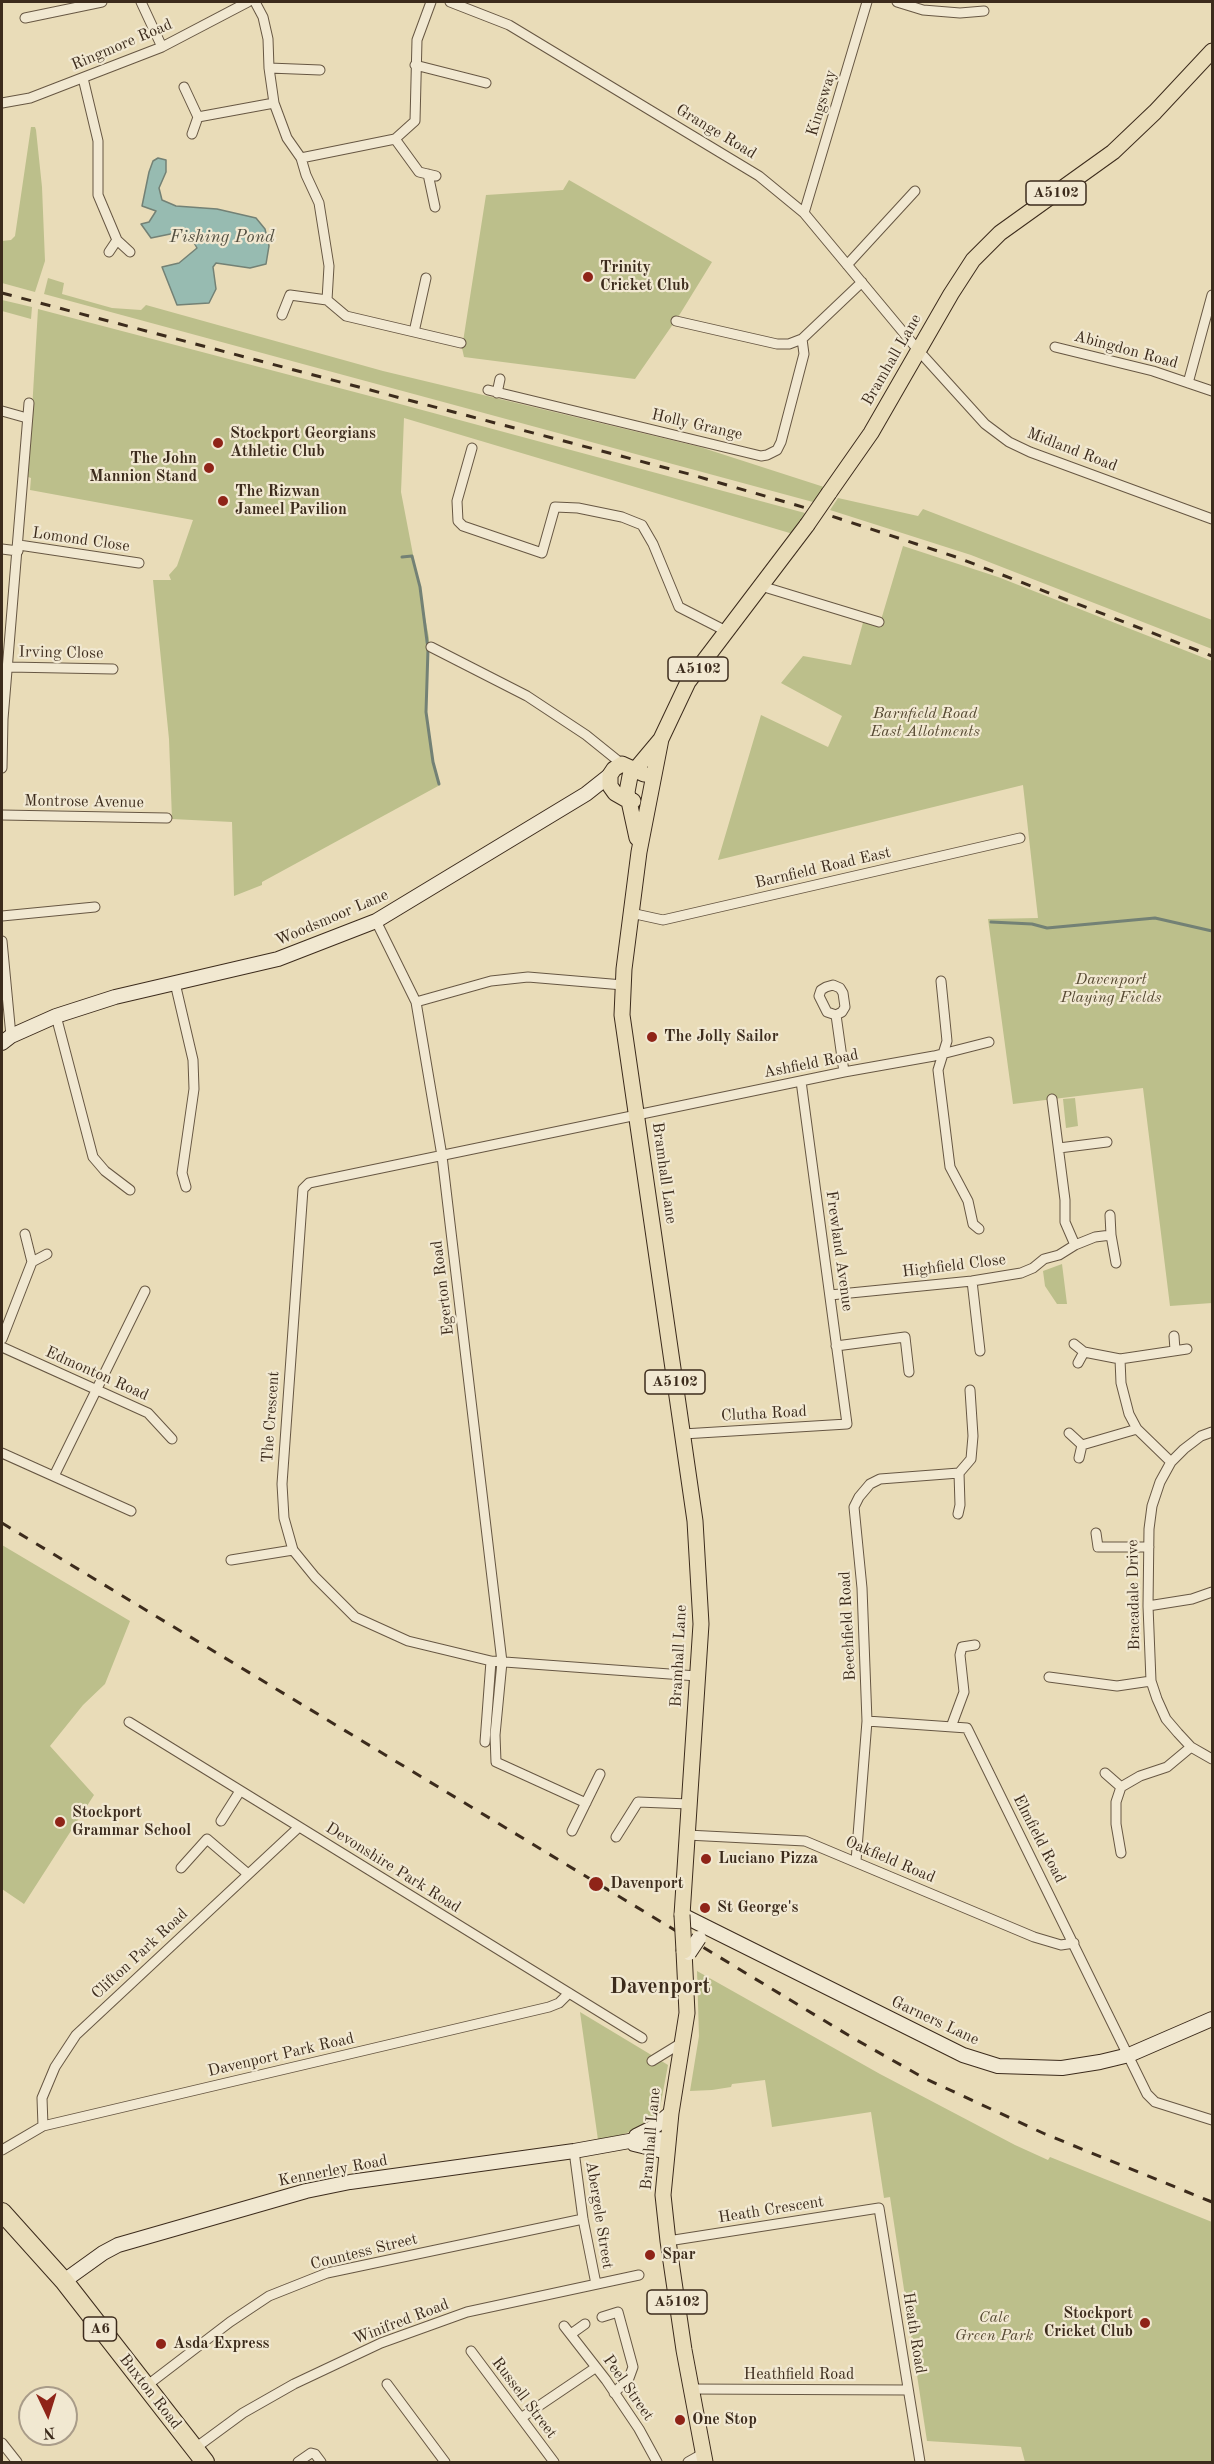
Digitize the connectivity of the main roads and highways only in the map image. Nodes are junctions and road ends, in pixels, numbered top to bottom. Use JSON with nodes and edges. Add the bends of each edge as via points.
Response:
{"nodes":[{"id":1,"x":1212,"y":51,"type":"edge"},
{"id":2,"x":661,"y":739,"type":"junction"},
{"id":3,"x":628,"y":767,"type":"junction"},
{"id":4,"x":654,"y":778,"type":"junction"},
{"id":5,"x":650,"y":795,"type":"junction"},
{"id":6,"x":629,"y":801,"type":"junction"},
{"id":7,"x":639,"y":852,"type":"junction"},
{"id":8,"x":2,"y":2212,"type":"edge"},
{"id":9,"x":200,"y":2456,"type":"edge"},
{"id":10,"x":704,"y":2458,"type":"edge"}],
"edges":[{"from":1,"to":2,"type":"main road","name":"Bramhall Lane","number":"A5102","bridge":true,"via":[[1113,152],[1000,233],[973,260],[871,433],[688,682]]},
{"from":2,"to":3,"type":"main road","name":"Bramhall Lane","number":"A5102"},
{"from":2,"to":4,"type":"main road","name":"Bramhall Lane","number":"A5102"},
{"from":3,"to":4,"type":"main road"},
{"from":3,"to":6,"type":"main road","name":"Bramhall Lane","number":"A5102"},
{"from":3,"to":6,"type":"main road","name":"Bramhall Lane","number":"A5102","via":[[609,775],[615,793]]},
{"from":4,"to":5,"type":"main road","name":"Bramhall Lane","number":"A5102"},
{"from":5,"to":6,"type":"main road"},
{"from":5,"to":7,"type":"main road","name":"Bramhall Lane","number":"A5102"},
{"from":6,"to":7,"type":"main road","name":"Bramhall Lane","number":"A5102"},
{"from":7,"to":10,"type":"main road","name":"Bramhall Lane","number":"A5102","bridge":true,"via":[[622,1015],[695,1521],[700,1603],[682,1915],[687,2013],[677,2065],[663,2195],[690,2389]]},
{"from":8,"to":9,"type":"highway","name":"Buxton Road","number":"A6","via":[[64,2281]]}]}
